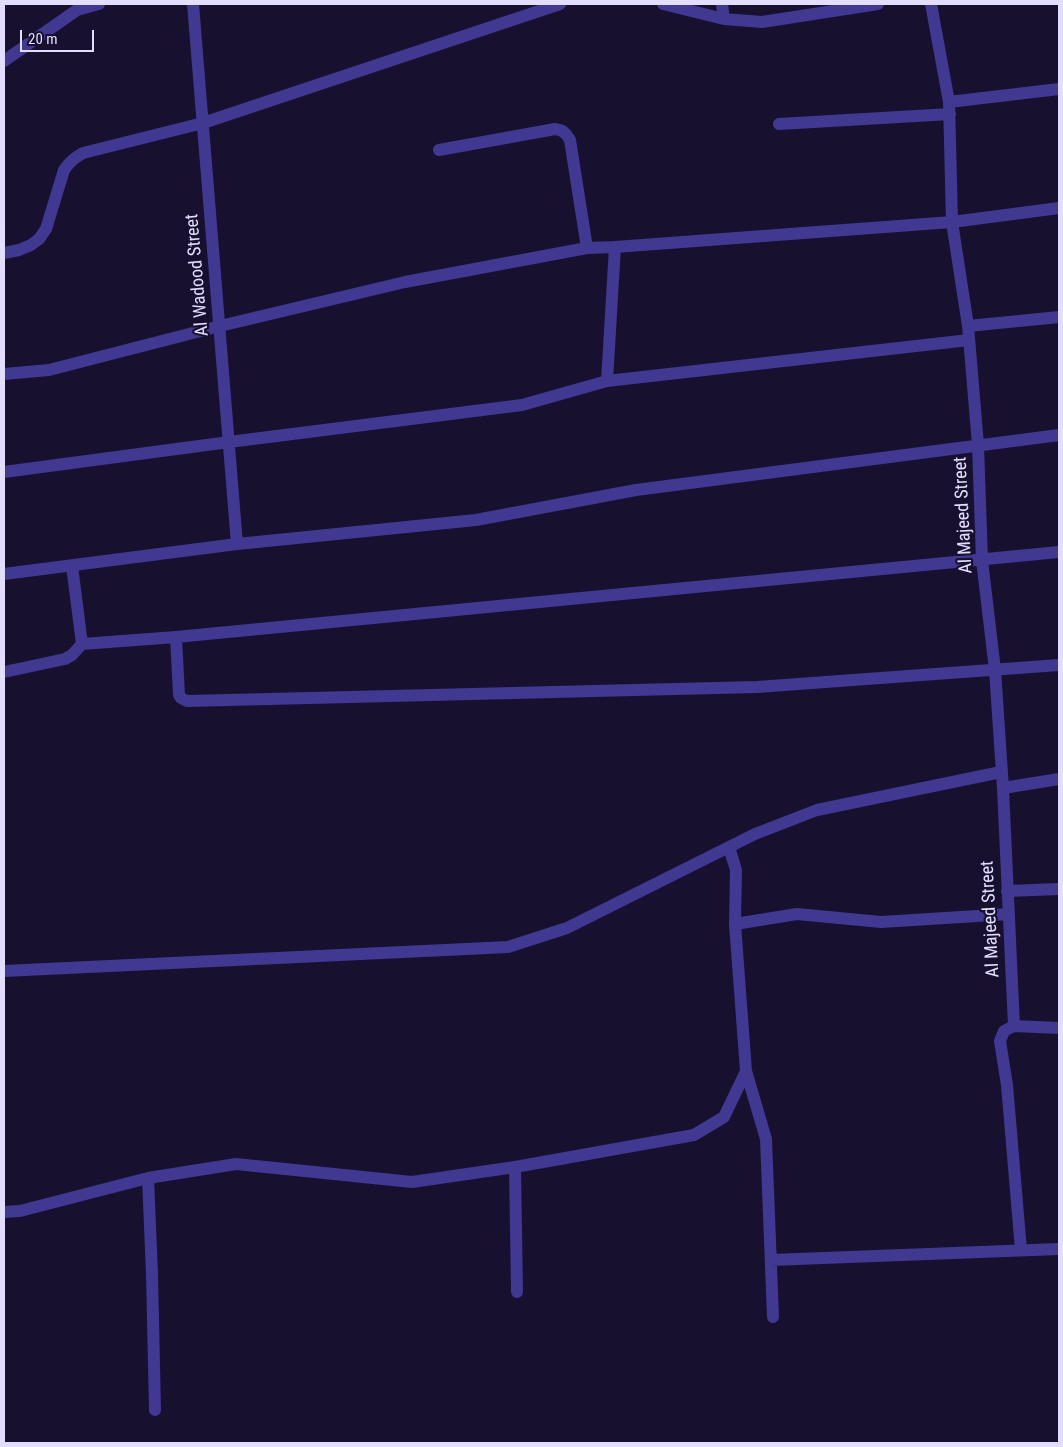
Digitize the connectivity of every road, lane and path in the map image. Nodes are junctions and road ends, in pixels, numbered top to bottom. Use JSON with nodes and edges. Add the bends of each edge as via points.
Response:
{"nodes":[{"id":1,"x":99,"y":4,"type":"edge"},
{"id":2,"x":193,"y":4,"type":"edge"},
{"id":3,"x":560,"y":4,"type":"edge"},
{"id":4,"x":663,"y":4,"type":"edge"},
{"id":5,"x":722,"y":4,"type":"edge"},
{"id":6,"x":878,"y":4,"type":"edge"},
{"id":7,"x":931,"y":4,"type":"edge"},
{"id":8,"x":724,"y":18,"type":"junction"},
{"id":9,"x":4,"y":61,"type":"edge"},
{"id":10,"x":1059,"y":89,"type":"edge"},
{"id":11,"x":950,"y":108,"type":"junction"},
{"id":12,"x":203,"y":123,"type":"junction"},
{"id":13,"x":778,"y":124,"type":"dead end"},
{"id":14,"x":440,"y":150,"type":"dead end"},
{"id":15,"x":1059,"y":208,"type":"edge"},
{"id":16,"x":952,"y":222,"type":"junction"},
{"id":17,"x":586,"y":248,"type":"junction"},
{"id":18,"x":615,"y":248,"type":"junction"},
{"id":19,"x":4,"y":253,"type":"edge"},
{"id":20,"x":1059,"y":317,"type":"edge"},
{"id":21,"x":220,"y":326,"type":"junction"},
{"id":22,"x":968,"y":326,"type":"junction"},
{"id":23,"x":969,"y":340,"type":"junction"},
{"id":24,"x":4,"y":374,"type":"edge"},
{"id":25,"x":607,"y":381,"type":"junction"},
{"id":26,"x":1059,"y":435,"type":"edge"},
{"id":27,"x":229,"y":442,"type":"junction"},
{"id":28,"x":978,"y":445,"type":"junction"},
{"id":29,"x":4,"y":472,"type":"edge"},
{"id":30,"x":237,"y":544,"type":"junction"},
{"id":31,"x":1059,"y":552,"type":"edge"},
{"id":32,"x":982,"y":560,"type":"junction"},
{"id":33,"x":72,"y":566,"type":"junction"},
{"id":34,"x":4,"y":574,"type":"edge"},
{"id":35,"x":176,"y":636,"type":"junction"},
{"id":36,"x":82,"y":644,"type":"junction"},
{"id":37,"x":1059,"y":665,"type":"edge"},
{"id":38,"x":995,"y":670,"type":"junction"},
{"id":39,"x":4,"y":672,"type":"edge"},
{"id":40,"x":1001,"y":772,"type":"junction"},
{"id":41,"x":1059,"y":779,"type":"edge"},
{"id":42,"x":1003,"y":788,"type":"junction"},
{"id":43,"x":729,"y":847,"type":"junction"},
{"id":44,"x":1059,"y":889,"type":"edge"},
{"id":45,"x":1008,"y":891,"type":"junction"},
{"id":46,"x":1009,"y":914,"type":"junction"},
{"id":47,"x":735,"y":924,"type":"junction"},
{"id":48,"x":4,"y":971,"type":"edge"},
{"id":49,"x":1014,"y":1026,"type":"junction"},
{"id":50,"x":1059,"y":1028,"type":"edge"},
{"id":51,"x":746,"y":1071,"type":"junction"},
{"id":52,"x":515,"y":1167,"type":"junction"},
{"id":53,"x":148,"y":1178,"type":"junction"},
{"id":54,"x":4,"y":1212,"type":"edge"},
{"id":55,"x":1059,"y":1249,"type":"edge"},
{"id":56,"x":1022,"y":1250,"type":"junction"},
{"id":57,"x":771,"y":1260,"type":"junction"},
{"id":58,"x":517,"y":1292,"type":"dead end"},
{"id":59,"x":773,"y":1317,"type":"dead end"},
{"id":60,"x":155,"y":1410,"type":"dead end"}],
"edges":[{"from":1,"to":9,"type":"street","via":[[76,10]]},
{"from":2,"to":12,"type":"street","name":"Al Wadood Street"},
{"from":3,"to":12,"type":"street"},
{"from":4,"to":8,"type":"street"},
{"from":5,"to":8,"type":"street"},
{"from":6,"to":8,"type":"street","via":[[762,22]]},
{"from":7,"to":11,"type":"street","name":"Al Majeed Street"},
{"from":10,"to":11,"type":"street"},
{"from":11,"to":13,"type":"street"},
{"from":11,"to":16,"type":"street","name":"Al Majeed Street"},
{"from":12,"to":19,"type":"street","via":[[73,158],[64,170],[46,229],[39,239],[19,250]]},
{"from":12,"to":21,"type":"street","name":"Al Wadood Street"},
{"from":14,"to":17,"type":"street","via":[[555,129],[567,133]]},
{"from":15,"to":16,"type":"street"},
{"from":16,"to":18,"type":"street"},
{"from":16,"to":22,"type":"street","name":"Al Majeed Street"},
{"from":17,"to":18,"type":"street"},
{"from":17,"to":21,"type":"street","via":[[405,282]]},
{"from":18,"to":25,"type":"street"},
{"from":20,"to":22,"type":"street"},
{"from":21,"to":24,"type":"street","via":[[49,370]]},
{"from":21,"to":27,"type":"street","name":"Al Wadood Street"},
{"from":22,"to":23,"type":"street","name":"Al Majeed Street"},
{"from":23,"to":25,"type":"street"},
{"from":23,"to":28,"type":"street","name":"Al Majeed Street"},
{"from":25,"to":27,"type":"street","via":[[522,405]]},
{"from":26,"to":28,"type":"street"},
{"from":27,"to":29,"type":"street"},
{"from":27,"to":30,"type":"street","name":"Al Wadood Street"},
{"from":28,"to":30,"type":"street","via":[[636,490],[476,520]]},
{"from":28,"to":32,"type":"street","name":"Al Majeed Street"},
{"from":30,"to":33,"type":"street"},
{"from":31,"to":32,"type":"street"},
{"from":32,"to":35,"type":"street"},
{"from":32,"to":38,"type":"street","name":"Al Majeed Street"},
{"from":33,"to":34,"type":"street"},
{"from":33,"to":36,"type":"street"},
{"from":35,"to":36,"type":"street"},
{"from":35,"to":38,"type":"street","via":[[180,695],[187,701],[757,687]]},
{"from":36,"to":39,"type":"street","via":[[65,659]]},
{"from":37,"to":38,"type":"street"},
{"from":38,"to":40,"type":"street","name":"Al Majeed Street"},
{"from":40,"to":42,"type":"street","name":"Al Majeed Street"},
{"from":40,"to":43,"type":"street","via":[[817,810]]},
{"from":41,"to":42,"type":"street"},
{"from":42,"to":45,"type":"street","name":"Al Majeed Street"},
{"from":43,"to":47,"type":"street","via":[[736,870]]},
{"from":43,"to":48,"type":"street","via":[[566,928],[508,947]]},
{"from":44,"to":45,"type":"street"},
{"from":45,"to":46,"type":"street","name":"Al Majeed Street"},
{"from":46,"to":47,"type":"street","via":[[881,922],[797,914]]},
{"from":46,"to":49,"type":"street","name":"Al Majeed Street"},
{"from":47,"to":51,"type":"street"},
{"from":49,"to":50,"type":"street"},
{"from":49,"to":56,"type":"street","via":[[1004,1031],[1000,1040]]},
{"from":51,"to":52,"type":"street","via":[[724,1117],[694,1135]]},
{"from":51,"to":57,"type":"street","via":[[766,1139]]},
{"from":52,"to":53,"type":"street","via":[[412,1182],[236,1164]]},
{"from":52,"to":58,"type":"street"},
{"from":53,"to":54,"type":"street","via":[[20,1211]]},
{"from":53,"to":60,"type":"street"},
{"from":55,"to":56,"type":"street"},
{"from":56,"to":57,"type":"street"},
{"from":57,"to":59,"type":"street"}]}
